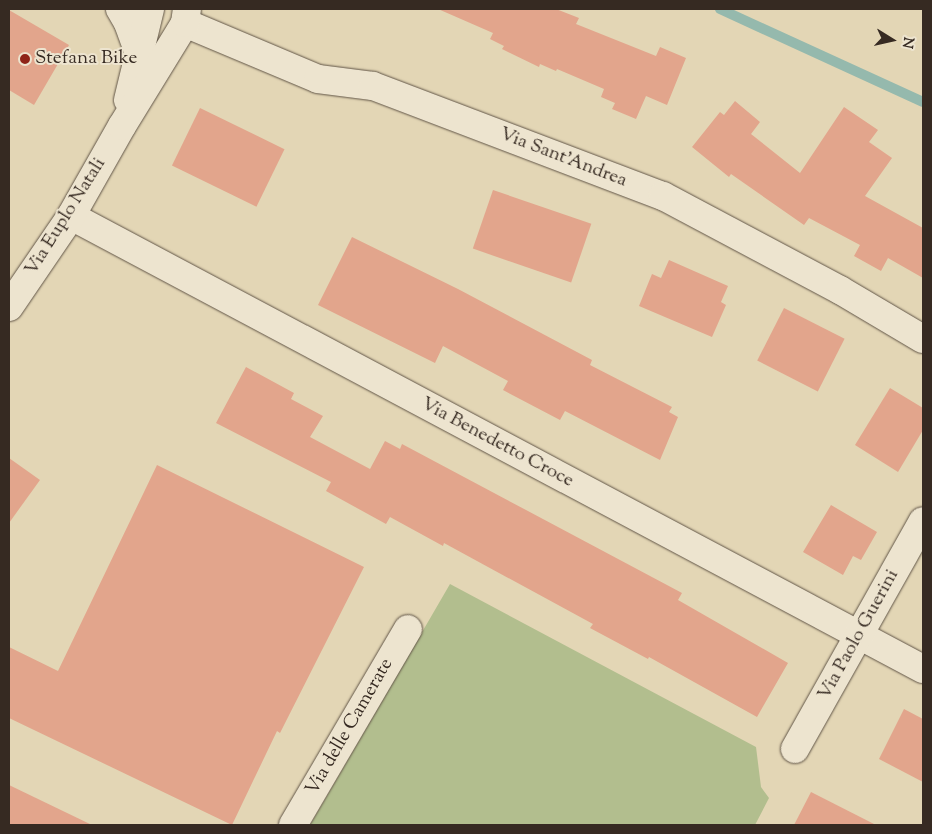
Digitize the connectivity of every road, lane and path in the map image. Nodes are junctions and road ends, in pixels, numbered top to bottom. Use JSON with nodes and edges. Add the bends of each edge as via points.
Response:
{"nodes":[{"id":1,"x":120,"y":9,"type":"edge"},
{"id":2,"x":150,"y":9,"type":"edge"},
{"id":3,"x":186,"y":16,"type":"edge"},
{"id":4,"x":139,"y":54,"type":"junction"},
{"id":5,"x":122,"y":126,"type":"junction"},
{"id":6,"x":71,"y":216,"type":"junction"},
{"id":7,"x":9,"y":306,"type":"edge"},
{"id":8,"x":923,"y":339,"type":"edge"},
{"id":9,"x":923,"y":521,"type":"edge"},
{"id":10,"x":408,"y":629,"type":"dead end"},
{"id":11,"x":860,"y":635,"type":"junction"},
{"id":12,"x":923,"y":669,"type":"edge"},
{"id":13,"x":796,"y":749,"type":"dead end"},
{"id":14,"x":293,"y":825,"type":"edge"}],
"edges":[{"from":1,"to":4,"type":"street"},
{"from":2,"to":4,"type":"street","name":"Via Euplo Natali"},
{"from":3,"to":5,"type":"street","name":"Via Euplo Natali"},
{"from":3,"to":8,"type":"street","name":"Via Sant'Andrea","via":[[318,79],[373,86],[662,196],[840,290]]},
{"from":4,"to":5,"type":"street","name":"Via Euplo Natali"},
{"from":5,"to":6,"type":"street","name":"Via Euplo Natali"},
{"from":6,"to":7,"type":"street","name":"Via Euplo Natali"},
{"from":6,"to":11,"type":"street","name":"Via Benedetto Croce"},
{"from":9,"to":11,"type":"street","name":"Via Paolo Guerini"},
{"from":10,"to":14,"type":"street","name":"Via delle Camerate"},
{"from":11,"to":12,"type":"street","name":"Via Benedetto Croce"},
{"from":11,"to":13,"type":"street","name":"Via Paolo Guerini"}]}
